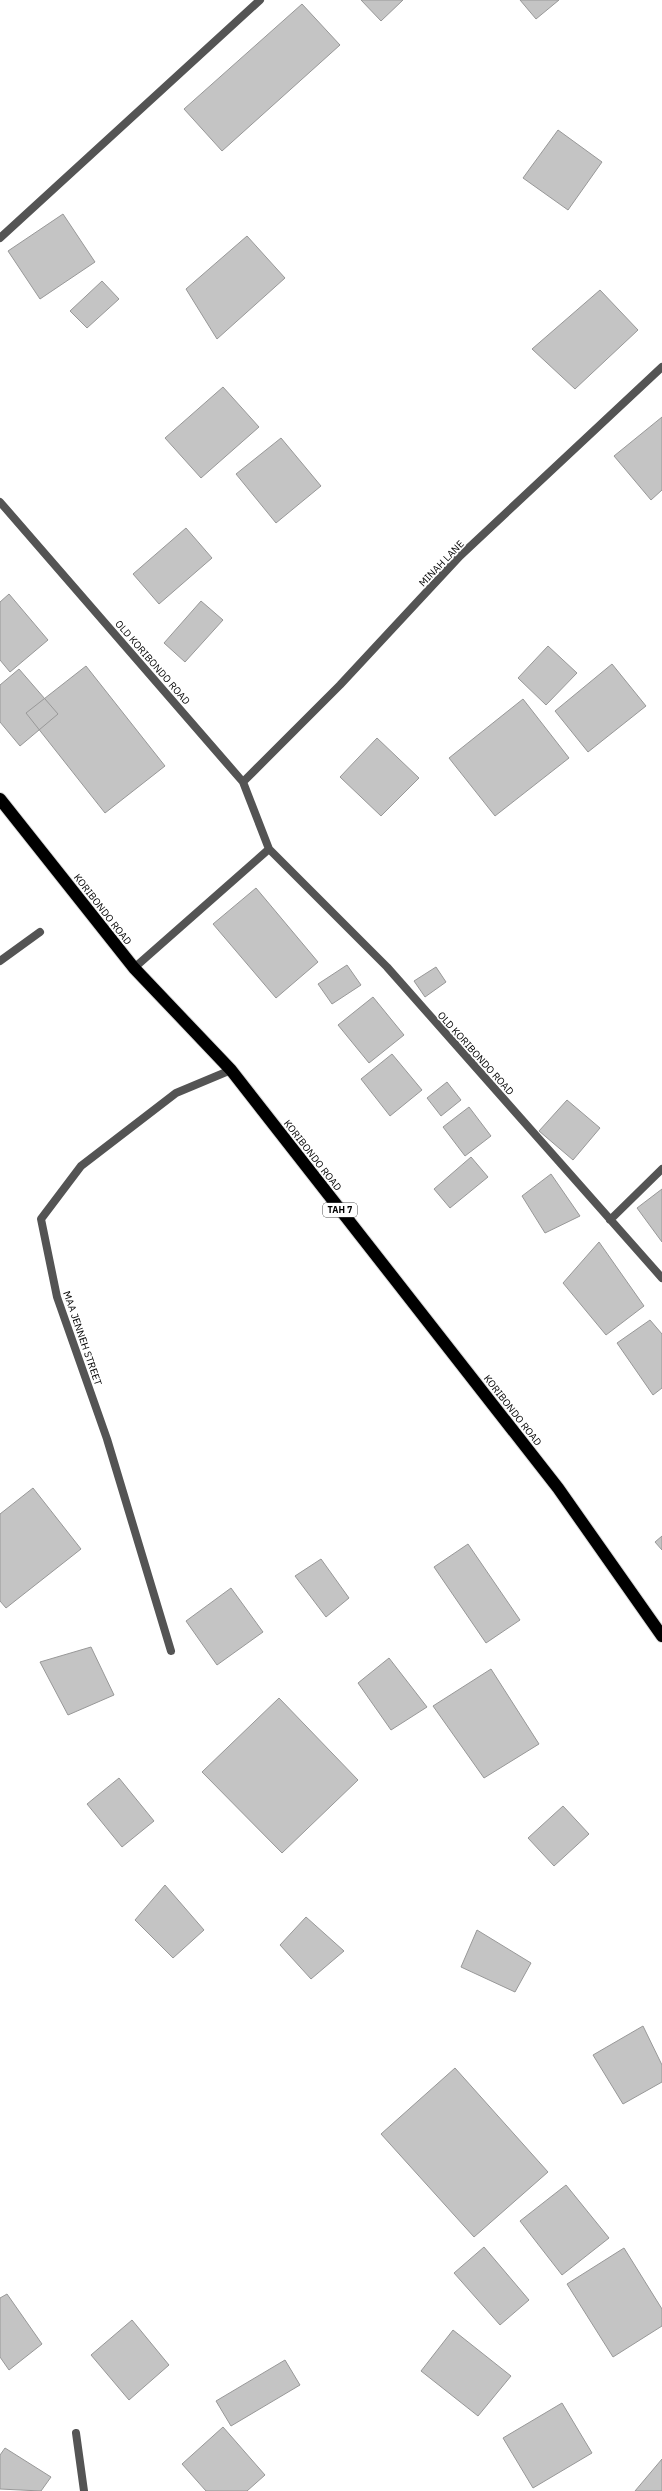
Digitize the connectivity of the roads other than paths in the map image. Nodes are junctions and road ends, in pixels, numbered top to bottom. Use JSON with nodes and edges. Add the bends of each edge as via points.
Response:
{"nodes":[{"id":1,"x":260,"y":0,"type":"edge"},
{"id":2,"x":0,"y":238,"type":"edge"},
{"id":3,"x":662,"y":367,"type":"edge"},
{"id":4,"x":0,"y":502,"type":"edge"},
{"id":5,"x":243,"y":782,"type":"junction"},
{"id":6,"x":0,"y":799,"type":"edge"},
{"id":7,"x":269,"y":849,"type":"junction"},
{"id":8,"x":40,"y":932,"type":"dead end"},
{"id":9,"x":0,"y":961,"type":"edge"},
{"id":10,"x":134,"y":968,"type":"junction"},
{"id":11,"x":231,"y":1070,"type":"junction"},
{"id":12,"x":662,"y":1169,"type":"edge"},
{"id":13,"x":610,"y":1220,"type":"junction"},
{"id":14,"x":662,"y":1278,"type":"edge"},
{"id":15,"x":662,"y":1636,"type":"edge"},
{"id":16,"x":171,"y":1651,"type":"dead end"},
{"id":17,"x":76,"y":2433,"type":"dead end"},
{"id":18,"x":84,"y":2491,"type":"edge"}],
"edges":[{"from":1,"to":2,"type":"street"},
{"from":3,"to":5,"type":"street","name":"MINAH LANE","via":[[460,556],[340,685]]},
{"from":4,"to":5,"type":"street","name":"OLD KORIBONDO ROAD"},
{"from":5,"to":7,"type":"street","name":"OLD KORIBONDO ROAD"},
{"from":6,"to":10,"type":"highway","name":"KORIBONDO ROAD","number":"TAH 7"},
{"from":7,"to":10,"type":"street"},
{"from":7,"to":13,"type":"street","name":"OLD KORIBONDO ROAD","via":[[387,968]]},
{"from":8,"to":9,"type":"street"},
{"from":10,"to":11,"type":"highway","name":"KORIBONDO ROAD","number":"TAH 7"},
{"from":11,"to":15,"type":"highway","name":"KORIBONDO ROAD","number":"TAH 7","via":[[558,1488]]},
{"from":11,"to":16,"type":"street","name":"MAA JENNEH STREET","via":[[176,1093],[81,1166],[41,1219],[57,1297],[107,1439]]},
{"from":12,"to":13,"type":"street"},
{"from":13,"to":14,"type":"street","name":"OLD KORIBONDO ROAD"},
{"from":17,"to":18,"type":"street"}]}
